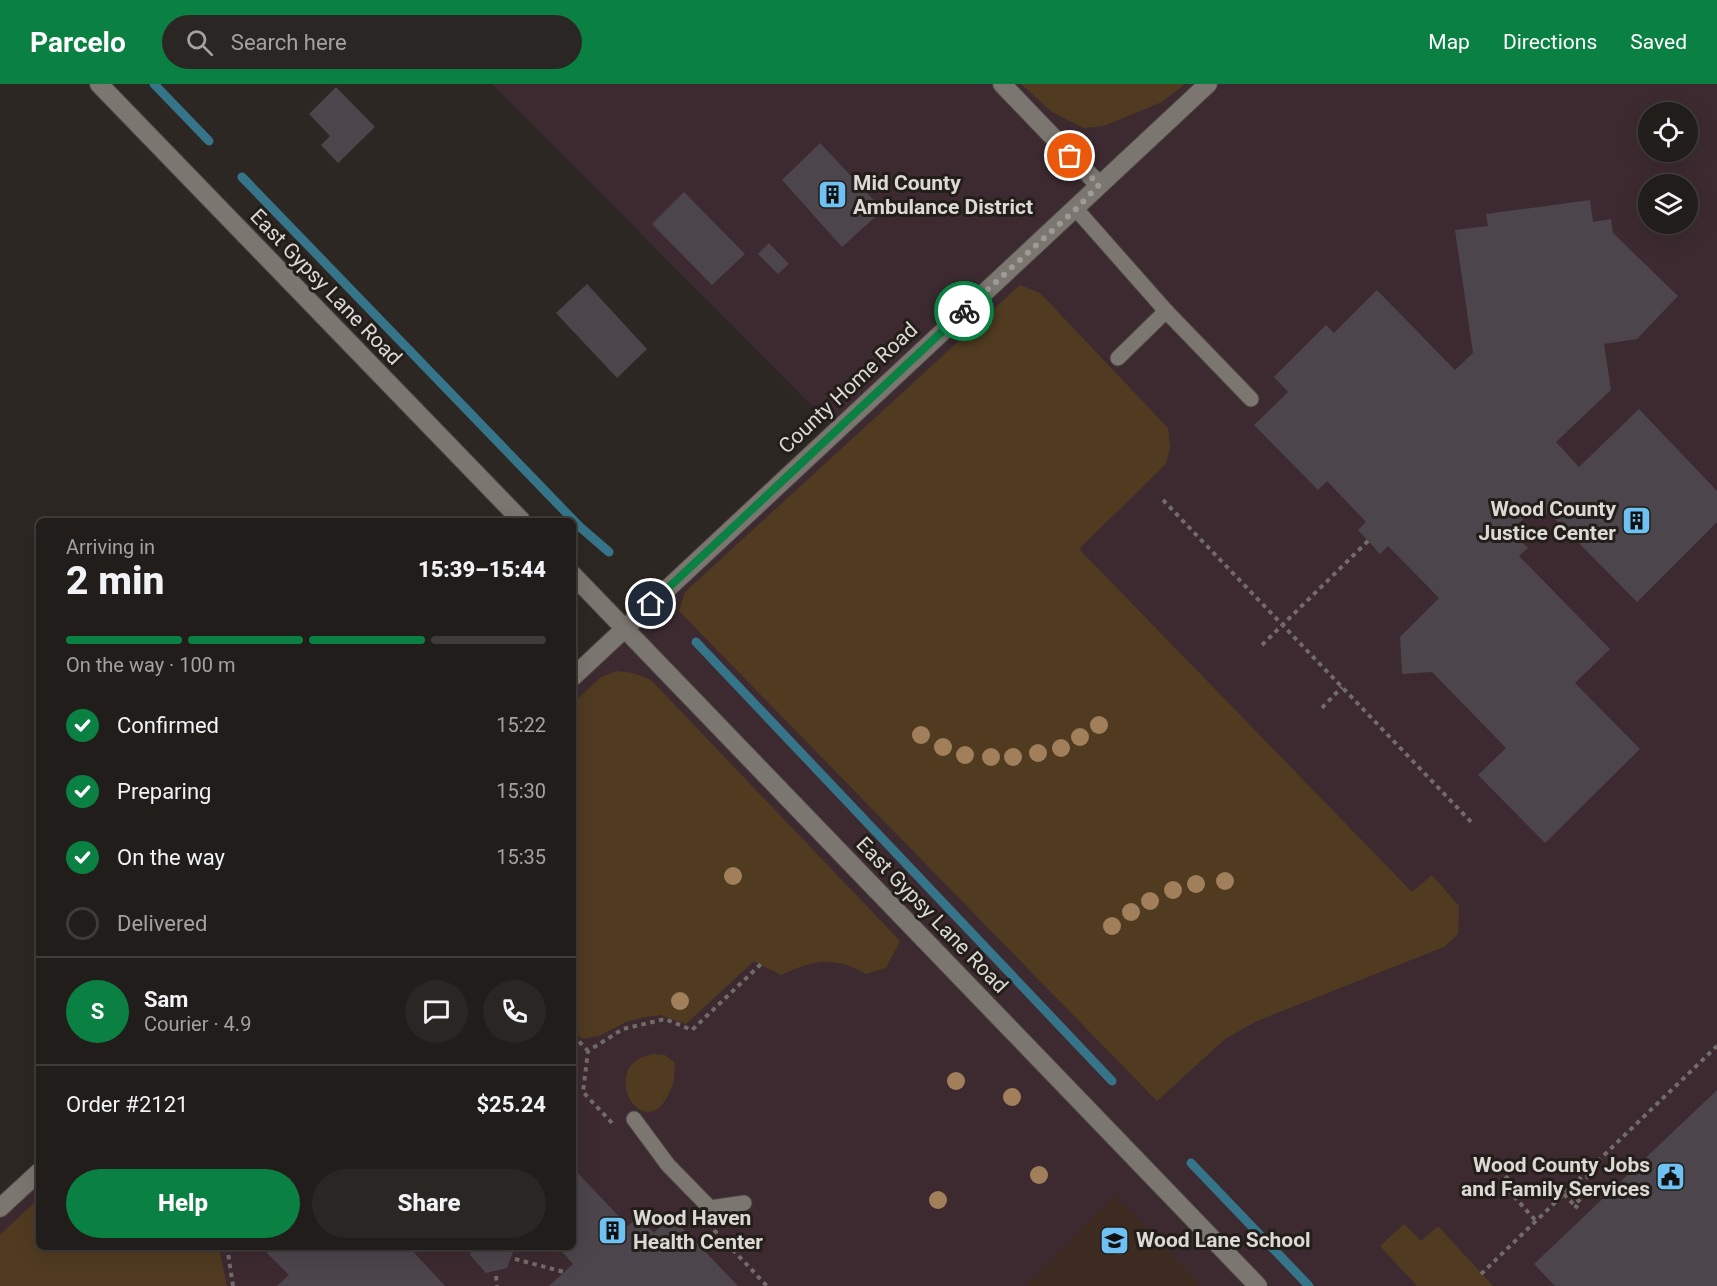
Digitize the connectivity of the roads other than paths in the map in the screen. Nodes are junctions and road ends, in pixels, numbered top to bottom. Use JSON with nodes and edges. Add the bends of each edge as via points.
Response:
{"nodes":[{"id":1,"x":99,"y":84,"type":"edge"},
{"id":2,"x":1002,"y":84,"type":"edge"},
{"id":3,"x":1208,"y":84,"type":"edge"},
{"id":4,"x":1099,"y":185,"type":"junction"},
{"id":5,"x":1076,"y":209,"type":"junction"},
{"id":6,"x":1166,"y":311,"type":"junction"},
{"id":7,"x":1118,"y":358,"type":"dead end"},
{"id":8,"x":1251,"y":399,"type":"dead end"},
{"id":9,"x":519,"y":518,"type":"edge"},
{"id":10,"x":576,"y":578,"type":"edge"},
{"id":11,"x":625,"y":628,"type":"junction"},
{"id":12,"x":576,"y":674,"type":"edge"},
{"id":13,"x":634,"y":1119,"type":"dead end"},
{"id":14,"x":36,"y":1175,"type":"edge"},
{"id":15,"x":744,"y":1203,"type":"dead end"},
{"id":16,"x":0,"y":1208,"type":"edge"},
{"id":17,"x":1258,"y":1286,"type":"edge"}],
"edges":[{"from":1,"to":9,"type":"street","name":"East Gypsy Lane Road"},
{"from":2,"to":4,"type":"street"},
{"from":3,"to":4,"type":"street","name":"County Home Road"},
{"from":4,"to":5,"type":"street","name":"County Home Road"},
{"from":5,"to":6,"type":"lane"},
{"from":5,"to":11,"type":"street","name":"County Home Road"},
{"from":6,"to":7,"type":"lane"},
{"from":6,"to":8,"type":"lane"},
{"from":10,"to":11,"type":"street","name":"East Gypsy Lane Road"},
{"from":11,"to":12,"type":"street","name":"County Home Road"},
{"from":11,"to":17,"type":"street","name":"East Gypsy Lane Road"},
{"from":13,"to":15,"type":"lane","via":[[668,1165],[710,1208]]},
{"from":14,"to":16,"type":"street"}]}
